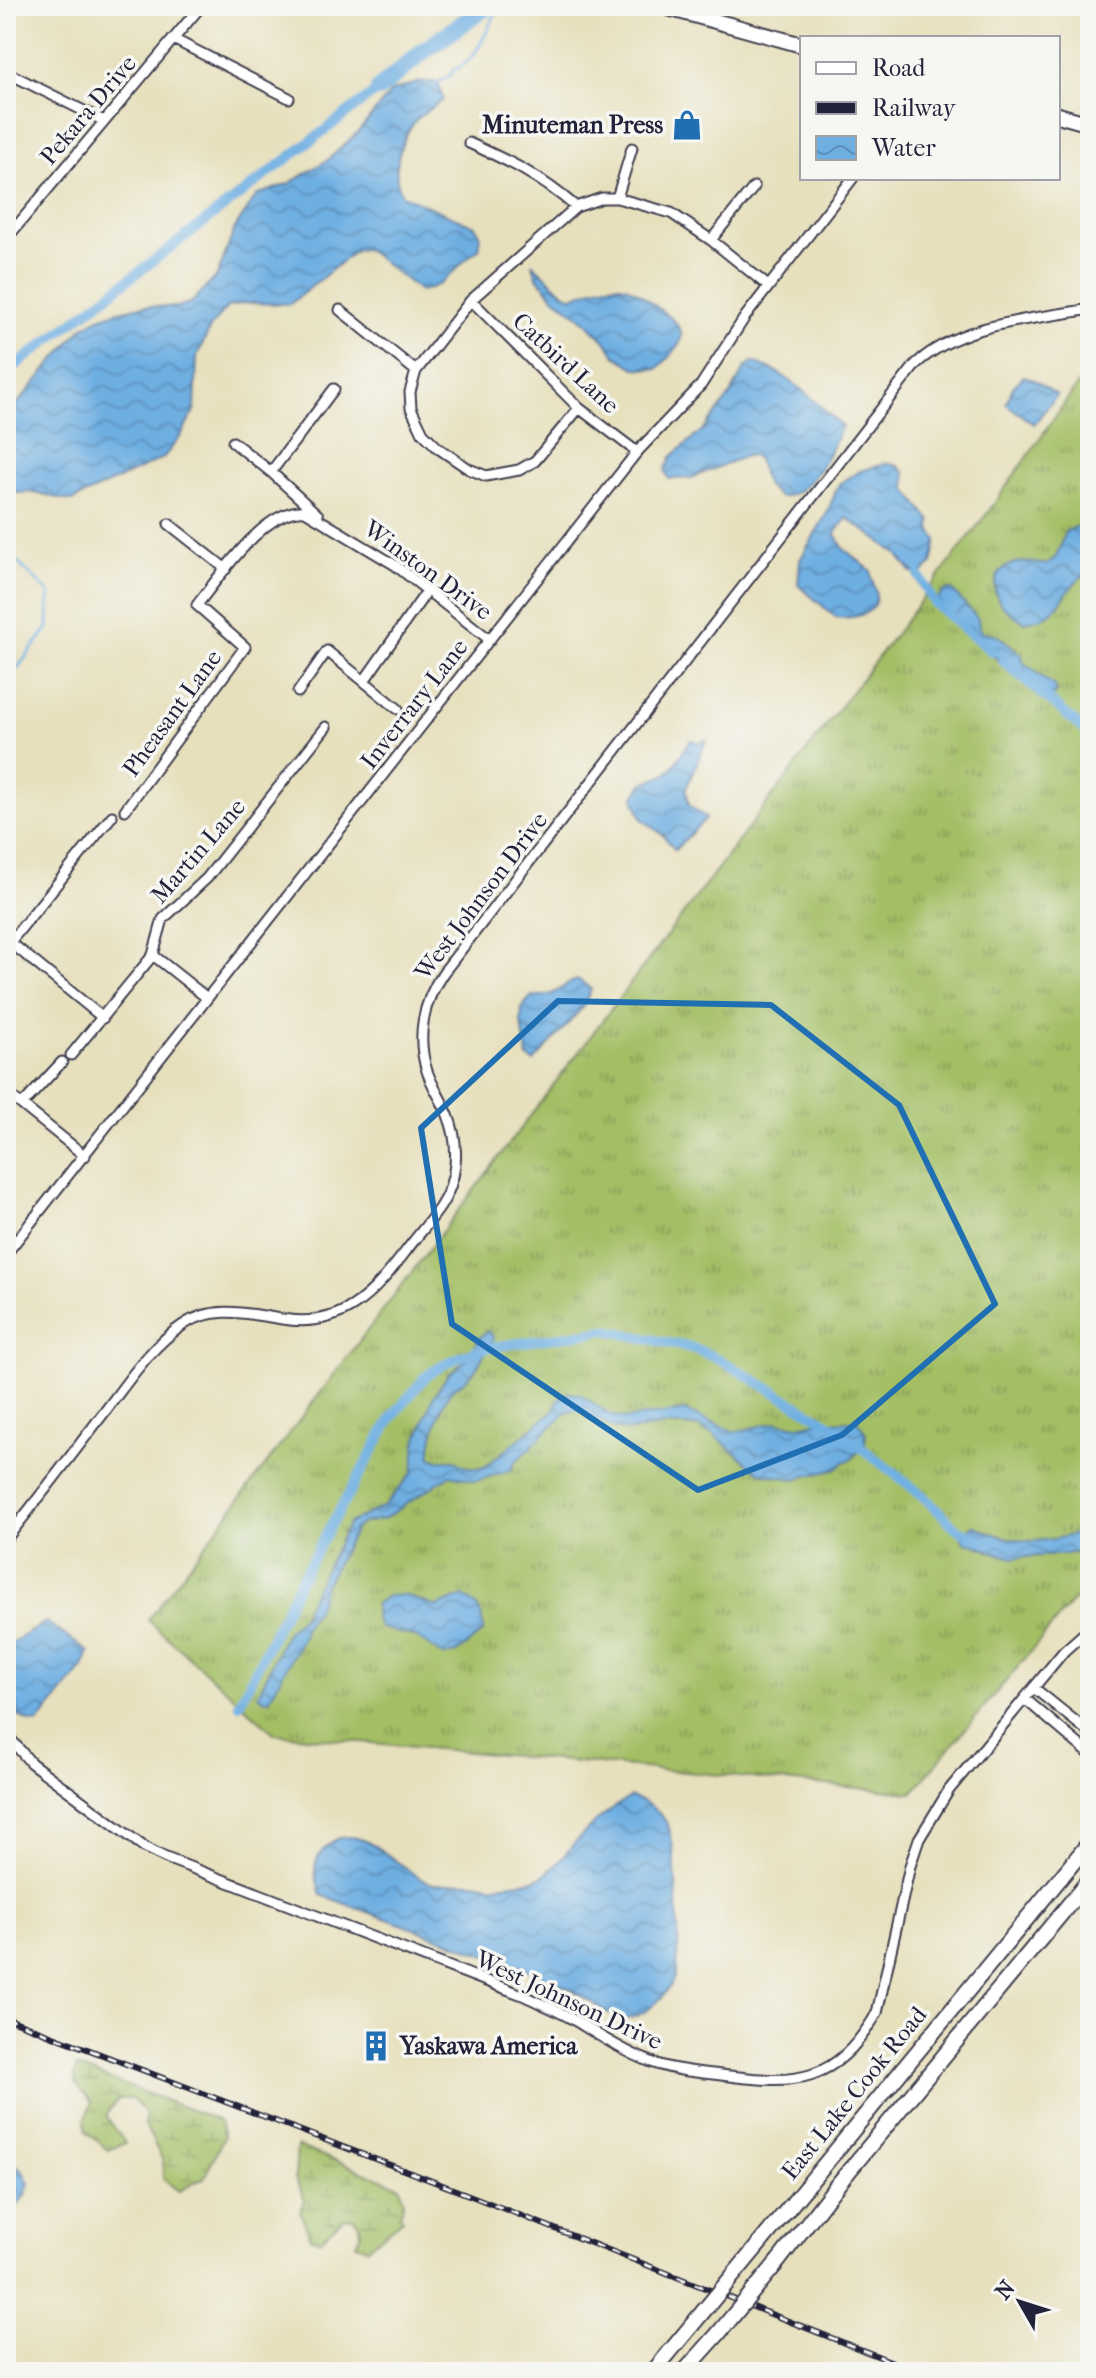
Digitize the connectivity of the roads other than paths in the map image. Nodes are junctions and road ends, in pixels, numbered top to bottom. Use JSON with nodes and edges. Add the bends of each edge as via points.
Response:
{"nodes":[{"id":1,"x":201,"y":6,"type":"edge"},
{"id":2,"x":661,"y":6,"type":"edge"},
{"id":3,"x":173,"y":39,"type":"junction"},
{"id":4,"x":800,"y":44,"type":"edge"},
{"id":5,"x":6,"y":72,"type":"edge"},
{"id":6,"x":289,"y":98,"type":"dead end"},
{"id":7,"x":1060,"y":116,"type":"edge"},
{"id":8,"x":104,"y":121,"type":"junction"},
{"id":9,"x":1090,"y":124,"type":"edge"},
{"id":10,"x":469,"y":143,"type":"dead end"},
{"id":11,"x":632,"y":148,"type":"dead end"},
{"id":12,"x":851,"y":180,"type":"edge"},
{"id":13,"x":754,"y":187,"type":"dead end"},
{"id":14,"x":617,"y":198,"type":"junction"},
{"id":15,"x":576,"y":207,"type":"junction"},
{"id":16,"x":6,"y":239,"type":"edge"},
{"id":17,"x":711,"y":240,"type":"junction"},
{"id":18,"x":768,"y":286,"type":"junction"},
{"id":19,"x":471,"y":300,"type":"junction"},
{"id":20,"x":1090,"y":309,"type":"edge"},
{"id":21,"x":340,"y":310,"type":"dead end"},
{"id":22,"x":416,"y":371,"type":"junction"},
{"id":23,"x":334,"y":389,"type":"dead end"},
{"id":24,"x":579,"y":408,"type":"junction"},
{"id":25,"x":233,"y":442,"type":"dead end"},
{"id":26,"x":637,"y":452,"type":"junction"},
{"id":27,"x":271,"y":472,"type":"junction"},
{"id":28,"x":169,"y":524,"type":"dead end"},
{"id":29,"x":333,"y":528,"type":"junction"},
{"id":30,"x":226,"y":569,"type":"junction"},
{"id":31,"x":427,"y":591,"type":"junction"},
{"id":32,"x":237,"y":640,"type":"joint"},
{"id":33,"x":490,"y":640,"type":"junction"},
{"id":34,"x":364,"y":681,"type":"junction"},
{"id":35,"x":298,"y":692,"type":"dead end"},
{"id":36,"x":398,"y":709,"type":"dead end"},
{"id":37,"x":326,"y":727,"type":"dead end"},
{"id":38,"x":125,"y":810,"type":"dead end"},
{"id":39,"x":112,"y":816,"type":"dead end"},
{"id":40,"x":153,"y":955,"type":"junction"},
{"id":41,"x":207,"y":998,"type":"junction"},
{"id":42,"x":103,"y":1018,"type":"junction"},
{"id":43,"x":71,"y":1055,"type":"dead end"},
{"id":44,"x":62,"y":1062,"type":"dead end"},
{"id":45,"x":6,"y":1092,"type":"edge"},
{"id":46,"x":22,"y":1105,"type":"junction"},
{"id":47,"x":85,"y":1156,"type":"junction"},
{"id":48,"x":6,"y":1254,"type":"edge"},
{"id":49,"x":6,"y":1539,"type":"edge"},
{"id":50,"x":1090,"y":1628,"type":"edge"},
{"id":51,"x":1034,"y":1688,"type":"junction"},
{"id":52,"x":1025,"y":1699,"type":"junction"},
{"id":53,"x":1090,"y":1733,"type":"edge"},
{"id":54,"x":6,"y":1734,"type":"edge"},
{"id":55,"x":1090,"y":1754,"type":"edge"},
{"id":56,"x":1090,"y":1842,"type":"edge"},
{"id":57,"x":1090,"y":1879,"type":"edge"},
{"id":58,"x":653,"y":2372,"type":"edge"},
{"id":59,"x":684,"y":2372,"type":"edge"}],
"edges":[{"from":1,"to":3,"type":"street","name":"Pekara Drive"},
{"from":2,"to":4,"type":"main road"},
{"from":3,"to":6,"type":"street"},
{"from":3,"to":8,"type":"street","name":"Pekara Drive"},
{"from":5,"to":8,"type":"street"},
{"from":7,"to":9,"type":"main road"},
{"from":8,"to":16,"type":"street","name":"Pekara Drive"},
{"from":10,"to":15,"type":"street","via":[[526,169]]},
{"from":11,"to":14,"type":"street"},
{"from":12,"to":18,"type":"street","name":"Inverrary Lane"},
{"from":13,"to":17,"type":"street"},
{"from":14,"to":15,"type":"street"},
{"from":14,"to":17,"type":"street","via":[[671,213]]},
{"from":15,"to":19,"type":"street"},
{"from":17,"to":18,"type":"street"},
{"from":18,"to":26,"type":"street","name":"Inverrary Lane","via":[[701,385]]},
{"from":19,"to":22,"type":"street"},
{"from":19,"to":24,"type":"street","name":"Catbird Lane"},
{"from":20,"to":49,"type":"street","name":"West Johnson Drive","via":[[971,332],[949,340],[916,364],[443,973],[430,996],[422,1036],[428,1076],[449,1117],[456,1146],[454,1174],[440,1207],[380,1285],[360,1303],[321,1319],[286,1320],[233,1311],[183,1324],[147,1357]]},
{"from":21,"to":22,"type":"street"},
{"from":22,"to":24,"type":"street","via":[[411,408],[423,433],[486,476],[535,461]]},
{"from":23,"to":27,"type":"street"},
{"from":24,"to":26,"type":"street","name":"Catbird Lane"},
{"from":25,"to":27,"type":"street"},
{"from":26,"to":33,"type":"street","name":"Inverrary Lane"},
{"from":27,"to":29,"type":"street"},
{"from":28,"to":30,"type":"street"},
{"from":29,"to":30,"type":"street","name":"Winston Drive","via":[[296,510],[245,546]]},
{"from":29,"to":31,"type":"street","name":"Winston Drive"},
{"from":30,"to":32,"type":"street","name":"Winston Drive","via":[[197,605]]},
{"from":31,"to":33,"type":"street","name":"Winston Drive"},
{"from":31,"to":34,"type":"street"},
{"from":32,"to":38,"type":"street","name":"Pheasant Lane","via":[[245,647]]},
{"from":33,"to":41,"type":"street","name":"Inverrary Lane"},
{"from":34,"to":35,"type":"street","via":[[327,651]]},
{"from":34,"to":36,"type":"street"},
{"from":37,"to":40,"type":"street","name":"Martin Lane","via":[[207,878],[163,919]]},
{"from":39,"to":42,"type":"street","via":[[10,942]]},
{"from":40,"to":41,"type":"street"},
{"from":40,"to":42,"type":"street","name":"Martin Lane"},
{"from":41,"to":47,"type":"street","name":"Inverrary Lane"},
{"from":42,"to":43,"type":"street","name":"Martin Lane"},
{"from":44,"to":46,"type":"street"},
{"from":45,"to":46,"type":"street"},
{"from":46,"to":47,"type":"street"},
{"from":47,"to":48,"type":"street","name":"Inverrary Lane"},
{"from":50,"to":51,"type":"street","name":"West Johnson Drive"},
{"from":51,"to":52,"type":"street","name":"West Johnson Drive"},
{"from":51,"to":53,"type":"street"},
{"from":52,"to":54,"type":"street","name":"West Johnson Drive","via":[[949,1790],[919,1839],[877,2013],[865,2034],[823,2071],[785,2081],[666,2068],[525,1996],[166,1858],[31,1763]]},
{"from":52,"to":55,"type":"street"},
{"from":56,"to":58,"type":"main road","name":"East Lake Cook Road","bridge":true},
{"from":57,"to":59,"type":"main road","name":"East Lake Cook Road","bridge":true}]}
